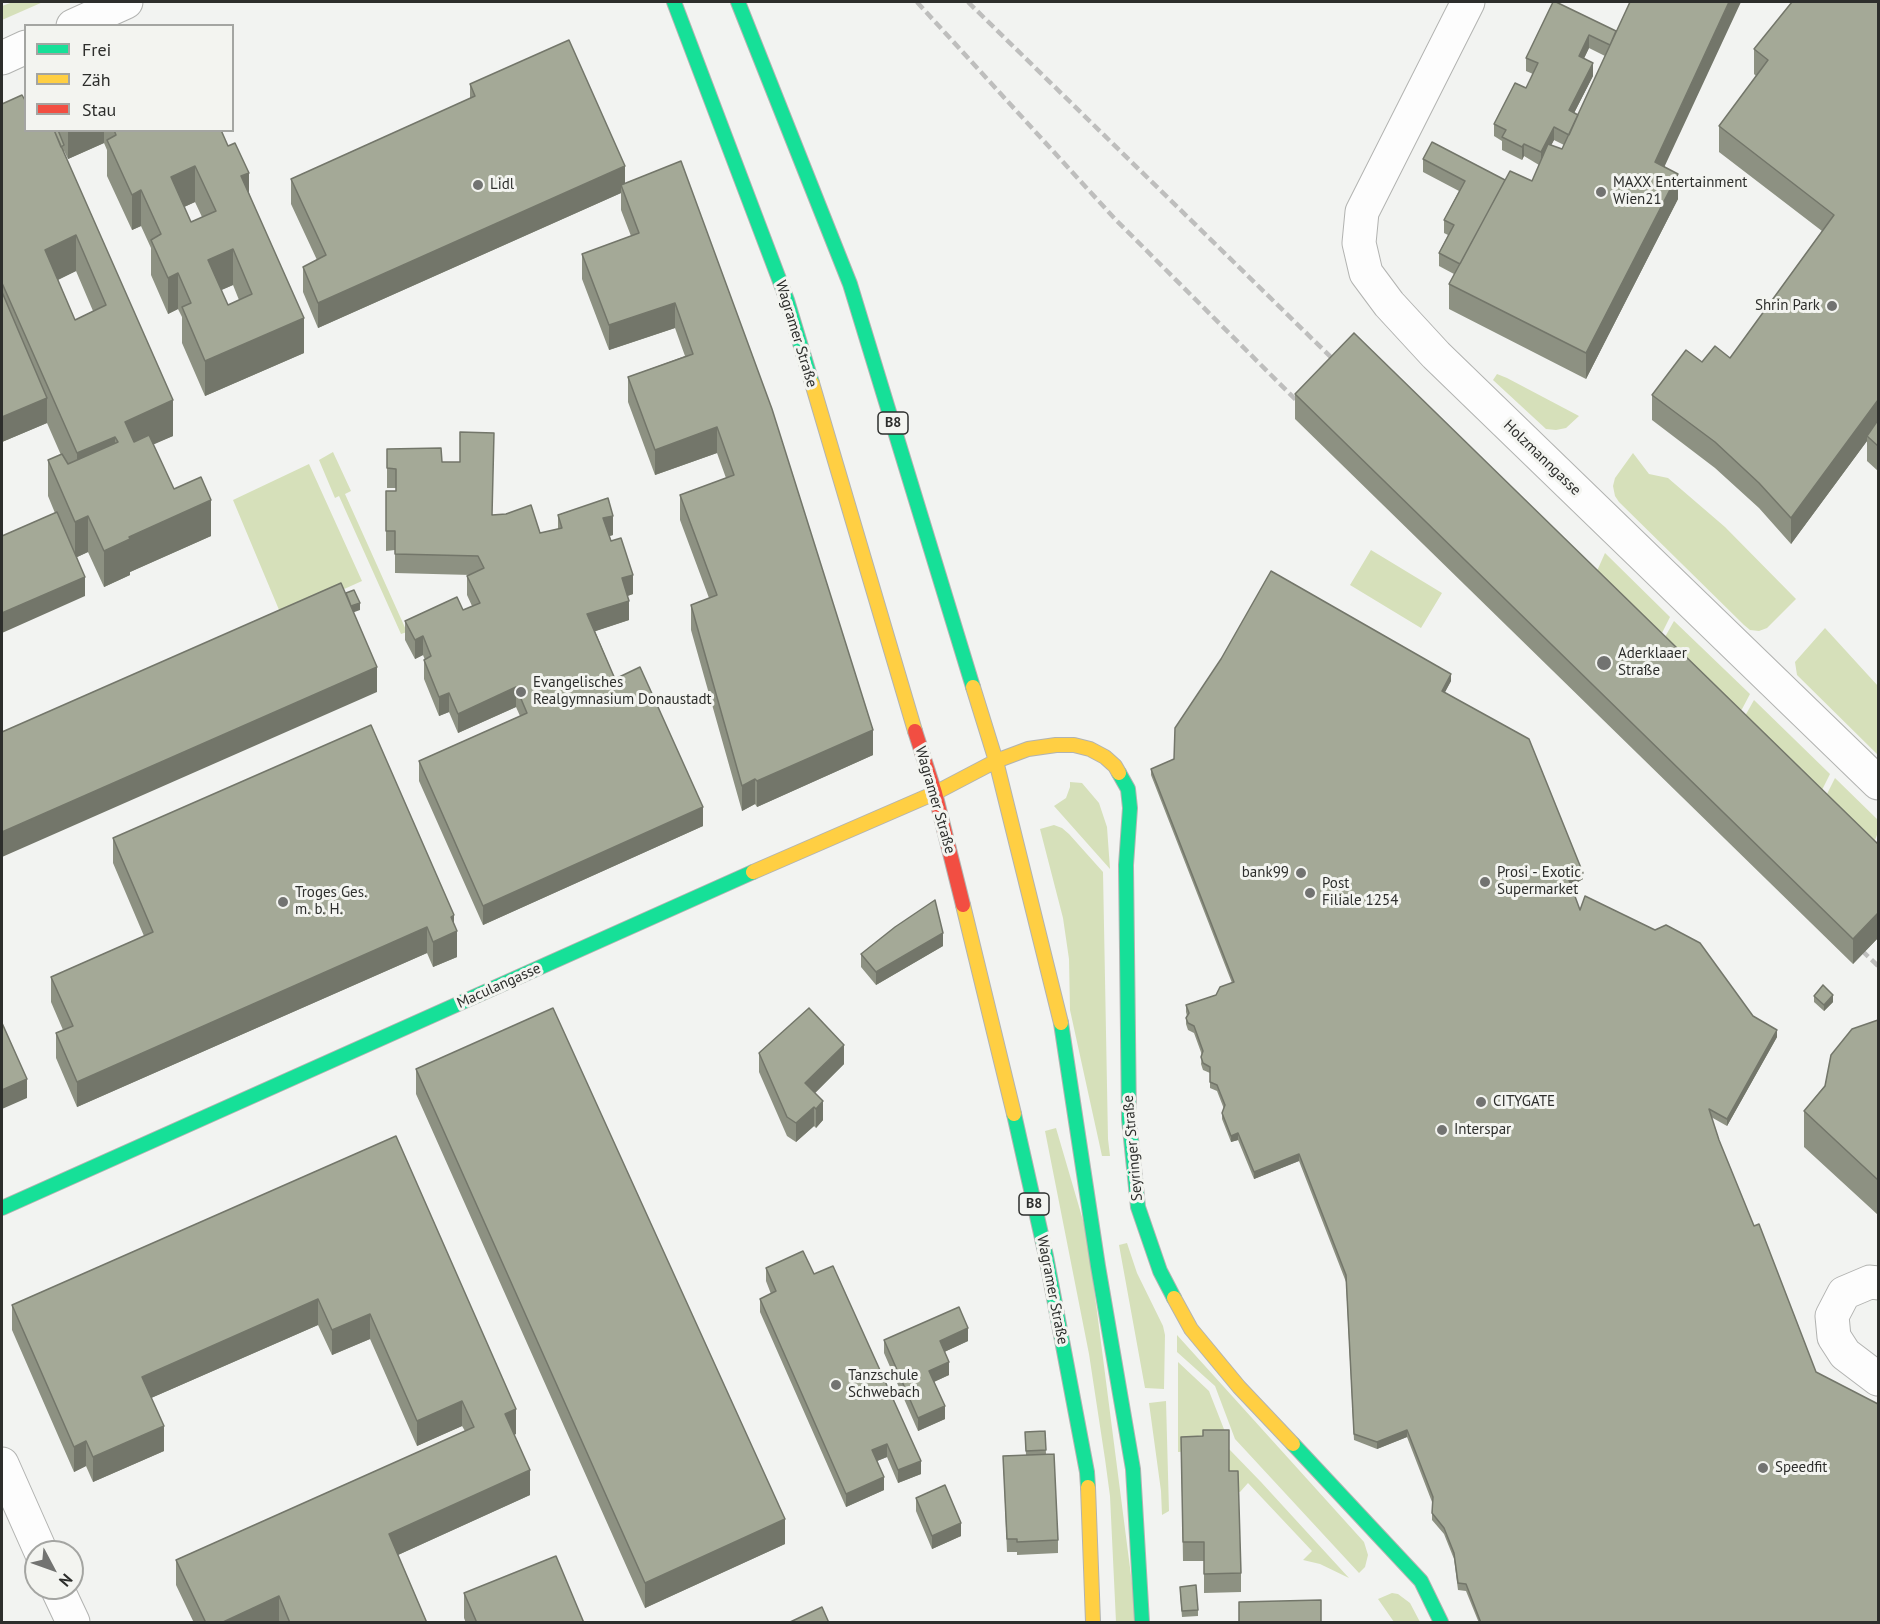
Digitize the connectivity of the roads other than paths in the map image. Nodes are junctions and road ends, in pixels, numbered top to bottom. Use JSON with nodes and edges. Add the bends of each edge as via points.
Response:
{"nodes":[{"id":1,"x":126,"y":2,"type":"edge"},
{"id":2,"x":674,"y":2,"type":"edge"},
{"id":3,"x":738,"y":2,"type":"edge"},
{"id":4,"x":1468,"y":2,"type":"edge"},
{"id":5,"x":77,"y":24,"type":"edge"},
{"id":6,"x":24,"y":48,"type":"edge"},
{"id":7,"x":2,"y":58,"type":"edge"},
{"id":8,"x":996,"y":761,"type":"junction"},
{"id":9,"x":1878,"y":783,"type":"edge"},
{"id":10,"x":935,"y":793,"type":"junction"},
{"id":11,"x":2,"y":1208,"type":"edge"},
{"id":12,"x":1878,"y":1283,"type":"edge"},
{"id":13,"x":1878,"y":1378,"type":"edge"},
{"id":14,"x":2,"y":1464,"type":"edge"},
{"id":15,"x":36,"y":1540,"type":"edge"},
{"id":16,"x":62,"y":1600,"type":"edge"},
{"id":17,"x":73,"y":1623,"type":"edge"},
{"id":18,"x":1093,"y":1623,"type":"edge"},
{"id":19,"x":1142,"y":1623,"type":"edge"},
{"id":20,"x":1441,"y":1623,"type":"edge"}],
"edges":[{"from":1,"to":5,"type":"street"},
{"from":2,"to":10,"type":"main road","name":"Wagramer Straße","number":"B8","via":[[787,300]]},
{"from":3,"to":8,"type":"main road","number":"B8","via":[[850,284]]},
{"from":4,"to":9,"type":"street","name":"Holzmanngasse","via":[[1362,212],[1359,243],[1366,273],[1436,355]]},
{"from":6,"to":7,"type":"street"},
{"from":8,"to":10,"type":"main road","name":"Maculangasse"},
{"from":8,"to":19,"type":"main road","number":"B8","via":[[1060,1018],[1133,1469]]},
{"from":8,"to":20,"type":"main road","name":"Seyringer Straße","via":[[1028,749],[1074,745],[1105,757],[1122,776],[1130,808],[1126,865],[1129,1119],[1138,1207],[1160,1271],[1191,1329],[1232,1379],[1421,1581]]},
{"from":10,"to":11,"type":"main road","name":"Maculangasse"},
{"from":10,"to":18,"type":"main road","name":"Wagramer Straße","number":"B8","via":[[993,1023],[1048,1267],[1087,1472]]},
{"from":12,"to":13,"type":"street","via":[[1870,1282],[1844,1293],[1832,1316],[1834,1337],[1845,1354]]},
{"from":14,"to":15,"type":"street"},
{"from":16,"to":17,"type":"street"}]}
